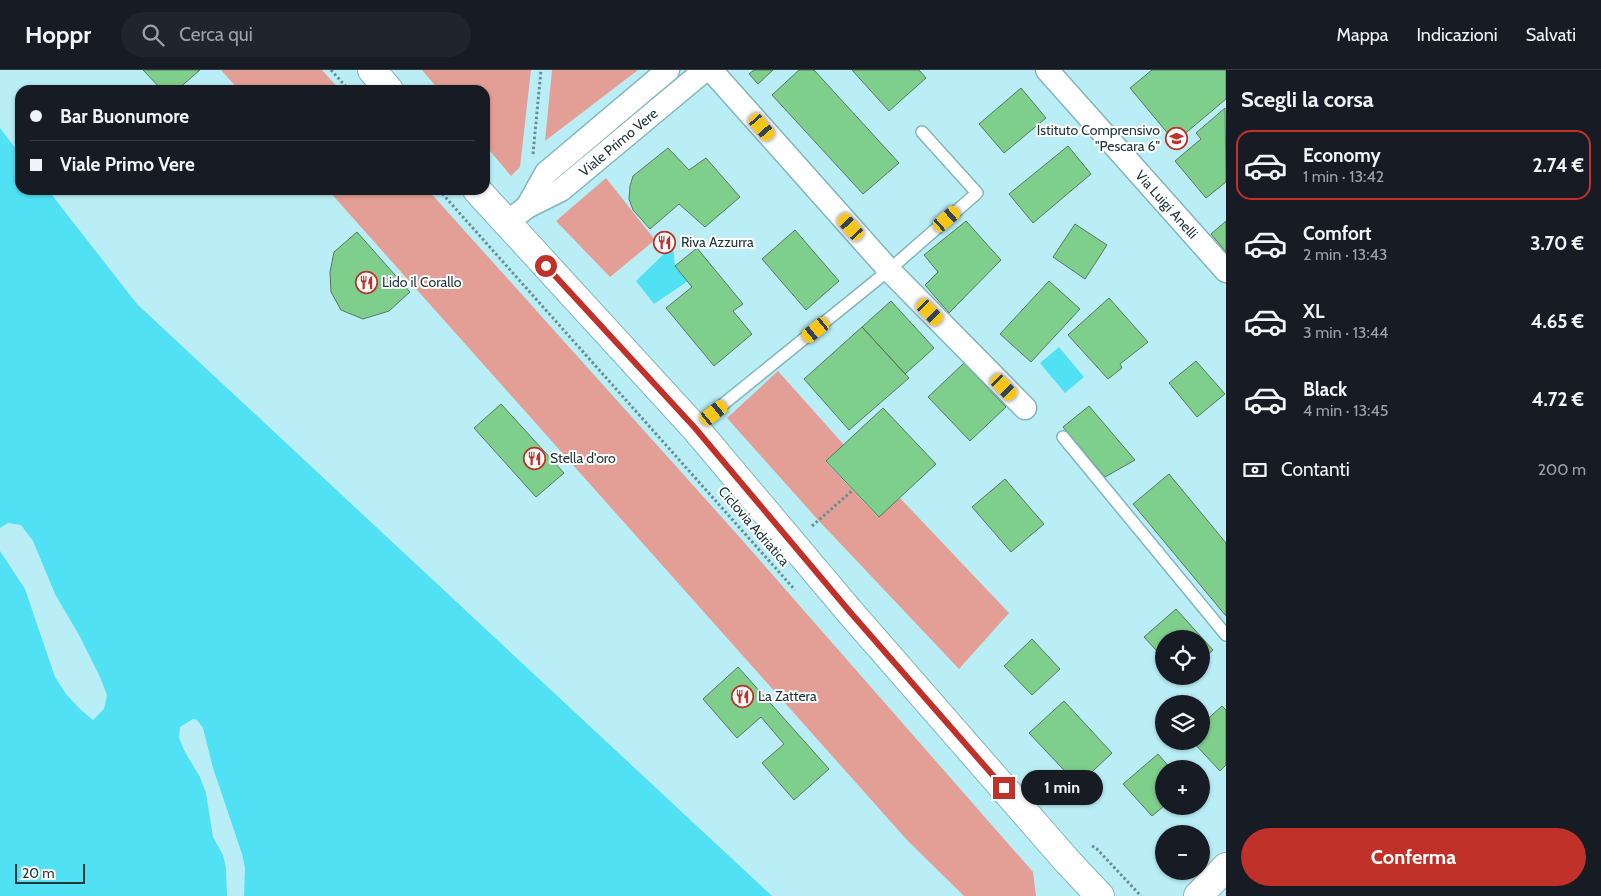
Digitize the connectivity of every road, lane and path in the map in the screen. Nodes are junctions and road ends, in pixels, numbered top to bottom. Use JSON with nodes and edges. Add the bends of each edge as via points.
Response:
{"nodes":[{"id":1,"x":331,"y":70,"type":"edge"},
{"id":2,"x":372,"y":70,"type":"edge"},
{"id":3,"x":541,"y":70,"type":"edge"},
{"id":4,"x":668,"y":70,"type":"edge"},
{"id":5,"x":705,"y":70,"type":"edge"},
{"id":6,"x":711,"y":70,"type":"edge"},
{"id":7,"x":1047,"y":70,"type":"edge"},
{"id":8,"x":344,"y":85,"type":"edge"},
{"id":9,"x":385,"y":85,"type":"edge"},
{"id":10,"x":922,"y":132,"type":"dead end"},
{"id":11,"x":532,"y":163,"type":"dead end"},
{"id":12,"x":443,"y":195,"type":"edge"},
{"id":13,"x":485,"y":195,"type":"edge"},
{"id":14,"x":517,"y":215,"type":"junction"},
{"id":15,"x":889,"y":270,"type":"junction"},
{"id":16,"x":1226,"y":271,"type":"edge"},
{"id":17,"x":1025,"y":408,"type":"dead end"},
{"id":18,"x":695,"y":428,"type":"junction"},
{"id":19,"x":1063,"y":437,"type":"dead end"},
{"id":20,"x":853,"y":490,"type":"dead end"},
{"id":21,"x":812,"y":526,"type":"dead end"},
{"id":22,"x":799,"y":594,"type":"dead end"},
{"id":23,"x":1226,"y":635,"type":"edge"},
{"id":24,"x":1092,"y":846,"type":"dead end"},
{"id":25,"x":1226,"y":866,"type":"edge"},
{"id":26,"x":1100,"y":896,"type":"edge"},
{"id":27,"x":1141,"y":896,"type":"edge"},
{"id":28,"x":1198,"y":896,"type":"edge"}],
"edges":[{"from":1,"to":8,"type":"path"},
{"from":2,"to":9,"type":"street"},
{"from":3,"to":11,"type":"path"},
{"from":4,"to":14,"type":"street","name":"Viale Primo Vere","via":[[546,173]]},
{"from":5,"to":14,"type":"street","name":"Viale Primo Vere","via":[[561,190]]},
{"from":6,"to":15,"type":"street"},
{"from":7,"to":16,"type":"street","name":"Via Luigi Anelli"},
{"from":10,"to":15,"type":"lane","via":[[976,193]]},
{"from":12,"to":22,"type":"path","name":"Ciclovia Adriatica"},
{"from":13,"to":14,"type":"street"},
{"from":14,"to":18,"type":"street"},
{"from":15,"to":17,"type":"street"},
{"from":15,"to":18,"type":"lane"},
{"from":18,"to":26,"type":"street","via":[[850,612]]},
{"from":19,"to":23,"type":"lane"},
{"from":20,"to":21,"type":"path"},
{"from":24,"to":27,"type":"path"},
{"from":25,"to":28,"type":"street"}]}
